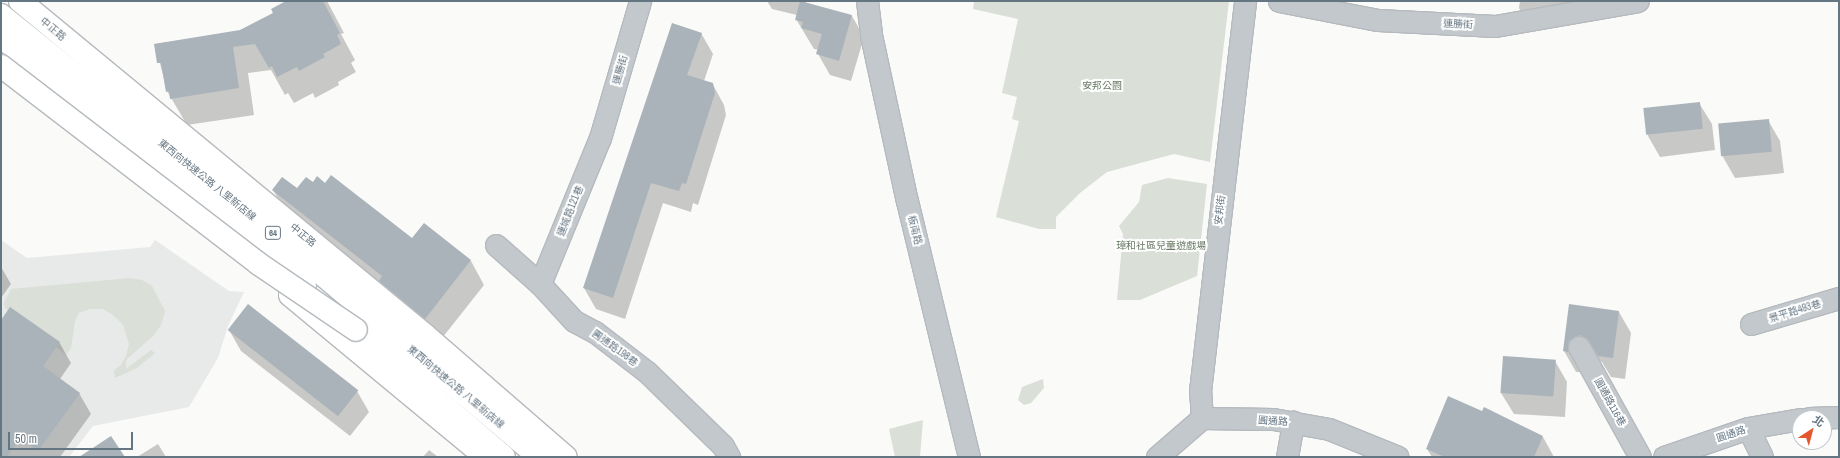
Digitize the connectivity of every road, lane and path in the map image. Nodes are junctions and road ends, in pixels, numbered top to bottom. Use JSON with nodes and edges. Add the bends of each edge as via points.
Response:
{"nodes":[{"id":1,"x":20,"y":1,"type":"edge"},
{"id":2,"x":640,"y":1,"type":"edge"},
{"id":3,"x":867,"y":1,"type":"edge"},
{"id":4,"x":1245,"y":1,"type":"edge"},
{"id":5,"x":1278,"y":1,"type":"edge"},
{"id":6,"x":1638,"y":1,"type":"edge"},
{"id":7,"x":1,"y":25,"type":"edge"},
{"id":8,"x":1,"y":64,"type":"edge"},
{"id":9,"x":600,"y":138,"type":"joint"},
{"id":10,"x":496,"y":244,"type":"dead end"},
{"id":11,"x":540,"y":284,"type":"junction"},
{"id":12,"x":1839,"y":298,"type":"edge"},
{"id":13,"x":1751,"y":324,"type":"dead end"},
{"id":14,"x":356,"y":330,"type":"junction"},
{"id":15,"x":1579,"y":347,"type":"dead end"},
{"id":16,"x":1202,"y":418,"type":"junction"},
{"id":17,"x":1792,"y":421,"type":"edge"},
{"id":18,"x":1293,"y":422,"type":"junction"},
{"id":19,"x":1748,"y":428,"type":"junction"},
{"id":20,"x":486,"y":457,"type":"edge"},
{"id":21,"x":504,"y":457,"type":"edge"},
{"id":22,"x":517,"y":457,"type":"edge"},
{"id":23,"x":539,"y":457,"type":"edge"},
{"id":24,"x":566,"y":457,"type":"edge"},
{"id":25,"x":729,"y":457,"type":"edge"},
{"id":26,"x":969,"y":457,"type":"edge"},
{"id":27,"x":1157,"y":457,"type":"edge"},
{"id":28,"x":1287,"y":457,"type":"edge"},
{"id":29,"x":1398,"y":457,"type":"edge"},
{"id":30,"x":1640,"y":457,"type":"edge"},
{"id":31,"x":1664,"y":457,"type":"edge"},
{"id":32,"x":1762,"y":457,"type":"edge"}],
"edges":[{"from":1,"to":24,"type":"main road","name":"中正路","via":[[425,335]]},
{"from":2,"to":9,"type":"street","name":"連勝街"},
{"from":3,"to":26,"type":"street","name":"板南路","via":[[871,35],[904,186]]},
{"from":4,"to":16,"type":"street","name":"安邦街","via":[[1200,391]]},
{"from":5,"to":6,"type":"street","name":"連勝街","via":[[1378,20],[1495,26]]},
{"from":7,"to":14,"type":"main road","name":"東西向快速公路 八里新店線","number":"64","bridge":true},
{"from":7,"to":22,"type":"main road","via":[[328,291]]},
{"from":7,"to":23,"type":"main road","name":"東西向快速公路 八里新店線","number":"64","via":[[279,238]]},
{"from":8,"to":14,"type":"main road","bridge":true,"via":[[259,264]]},
{"from":8,"to":20,"type":"main road","via":[[192,214]]},
{"from":9,"to":11,"type":"street","name":"連城路121巷"},
{"from":10,"to":11,"type":"street","name":"圓通路198巷"},
{"from":11,"to":25,"type":"street","name":"圓通路198巷","via":[[574,321],[594,332],[647,372],[723,446]]},
{"from":12,"to":13,"type":"street","name":"景平路493巷"},
{"from":14,"to":21,"type":"main road","name":"東西向快速公路 八里新店線","number":"64"},
{"from":15,"to":30,"type":"street","name":"圓通路116巷"},
{"from":16,"to":18,"type":"street","name":"圓通路"},
{"from":16,"to":27,"type":"street"},
{"from":17,"to":19,"type":"street","name":"圓通路"},
{"from":18,"to":28,"type":"street"},
{"from":18,"to":29,"type":"street","name":"圓通路","via":[[1329,429]]},
{"from":19,"to":31,"type":"street","name":"圓通路"},
{"from":19,"to":32,"type":"street"}]}
